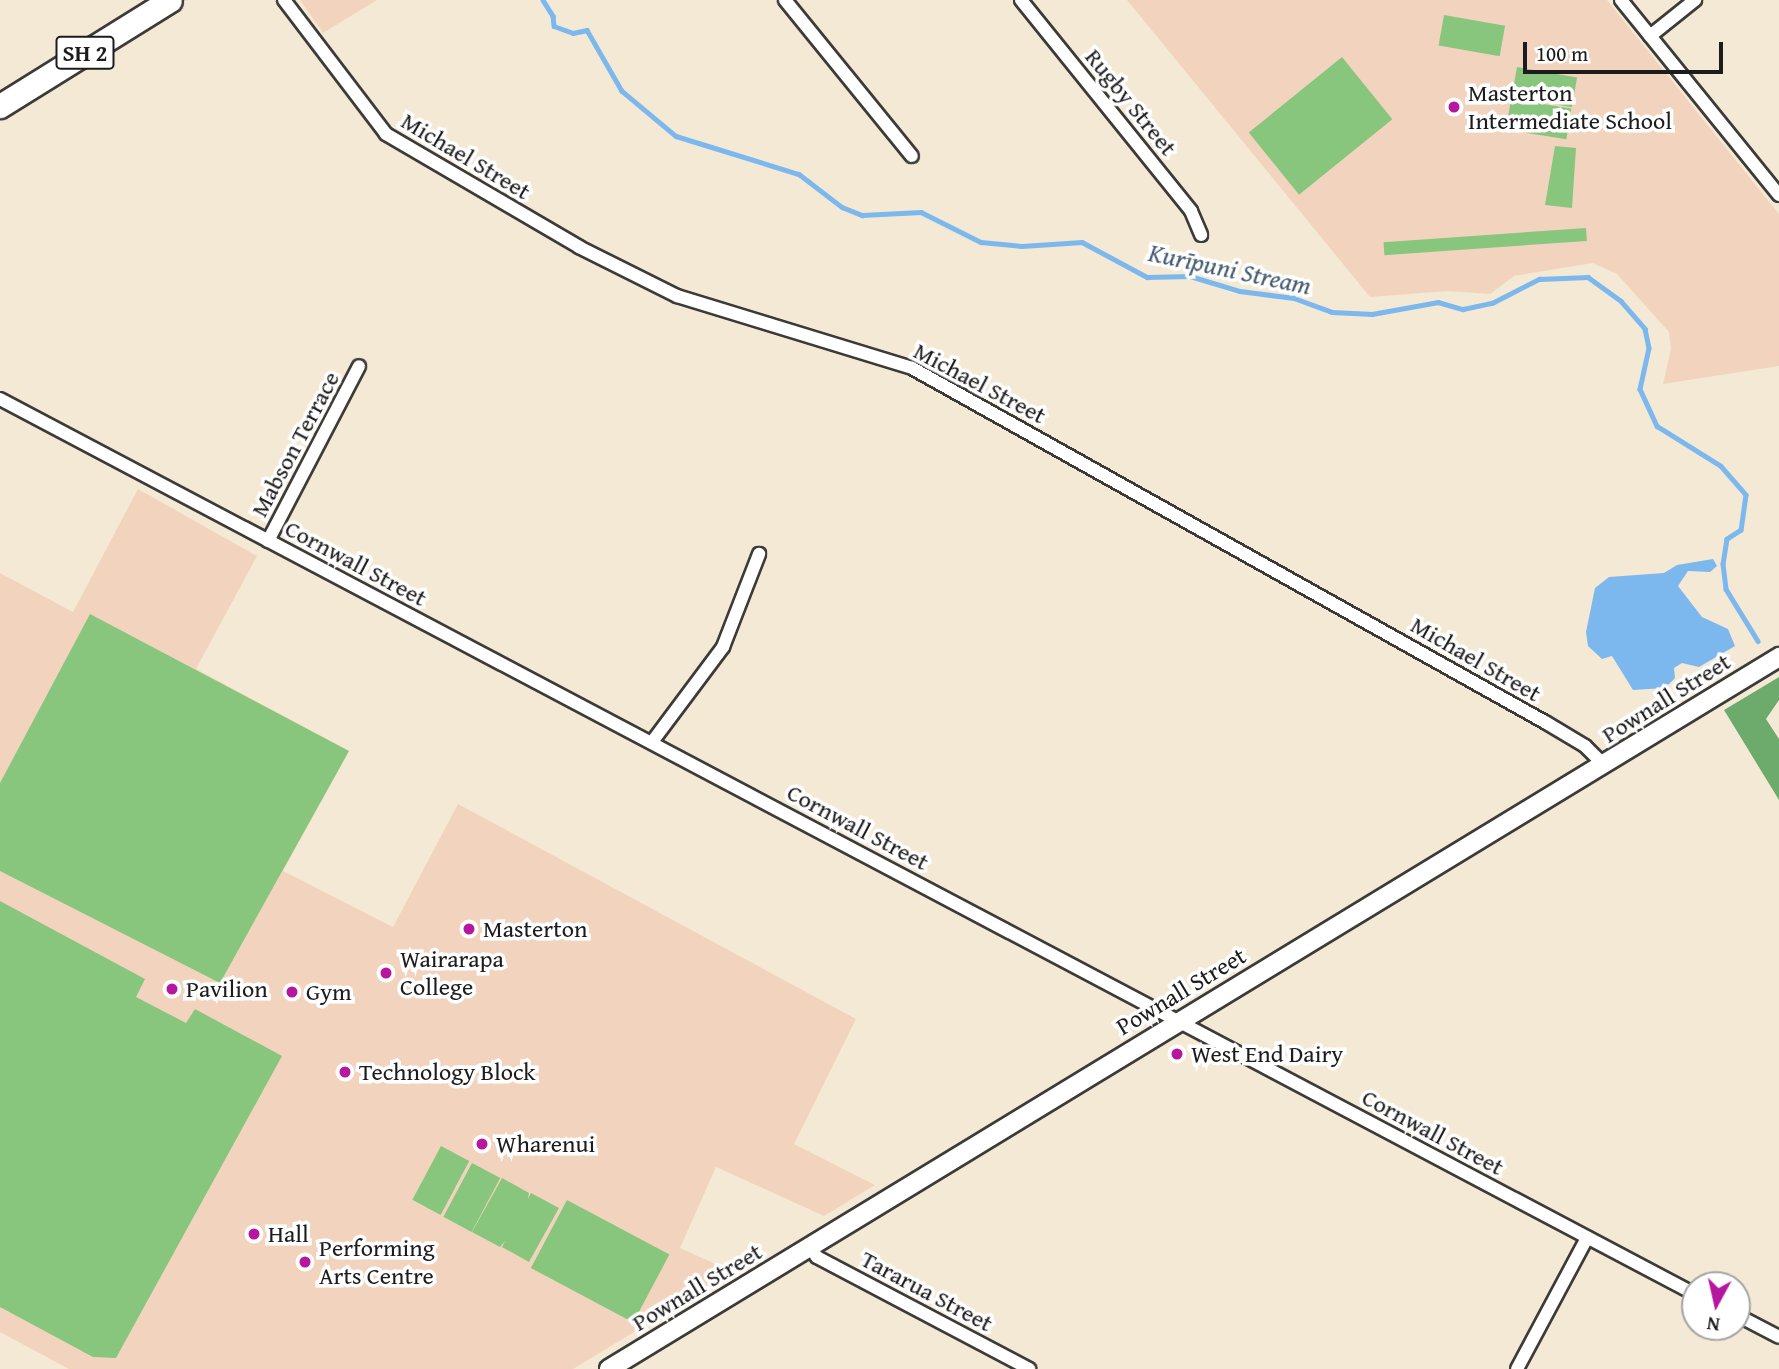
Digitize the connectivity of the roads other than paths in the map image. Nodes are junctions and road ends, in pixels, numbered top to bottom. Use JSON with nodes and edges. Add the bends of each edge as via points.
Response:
{"nodes":[{"id":1,"x":170,"y":0,"type":"edge"},
{"id":2,"x":284,"y":0,"type":"edge"},
{"id":3,"x":785,"y":0,"type":"edge"},
{"id":4,"x":1021,"y":0,"type":"edge"},
{"id":5,"x":1620,"y":0,"type":"edge"},
{"id":6,"x":1695,"y":0,"type":"edge"},
{"id":7,"x":1650,"y":36,"type":"junction"},
{"id":8,"x":0,"y":106,"type":"edge"},
{"id":9,"x":912,"y":156,"type":"dead end"},
{"id":10,"x":1779,"y":195,"type":"edge"},
{"id":11,"x":1201,"y":235,"type":"dead end"},
{"id":12,"x":359,"y":366,"type":"dead end"},
{"id":13,"x":0,"y":399,"type":"edge"},
{"id":14,"x":268,"y":541,"type":"junction"},
{"id":15,"x":759,"y":554,"type":"dead end"},
{"id":16,"x":1779,"y":657,"type":"edge"},
{"id":17,"x":652,"y":742,"type":"junction"},
{"id":18,"x":1604,"y":765,"type":"junction"},
{"id":19,"x":1179,"y":1021,"type":"junction"},
{"id":20,"x":1587,"y":1238,"type":"junction"},
{"id":21,"x":810,"y":1247,"type":"junction"},
{"id":22,"x":1681,"y":1286,"type":"edge"},
{"id":23,"x":1751,"y":1322,"type":"edge"},
{"id":24,"x":1779,"y":1337,"type":"edge"},
{"id":25,"x":609,"y":1369,"type":"edge"},
{"id":26,"x":1029,"y":1369,"type":"edge"},
{"id":27,"x":1517,"y":1369,"type":"edge"}],
"edges":[{"from":1,"to":8,"type":"highway","number":"SH 2"},
{"from":2,"to":18,"type":"street","name":"Michael Street","via":[[386,134],[579,247],[677,296],[912,368],[1545,722],[1585,746]]},
{"from":3,"to":9,"type":"street"},
{"from":4,"to":11,"type":"street","name":"Rugby Street","via":[[1191,211]]},
{"from":5,"to":7,"type":"street"},
{"from":6,"to":7,"type":"street"},
{"from":7,"to":10,"type":"street"},
{"from":12,"to":14,"type":"street","name":"Mabson Terrace"},
{"from":13,"to":14,"type":"street","name":"Cornwall Street"},
{"from":14,"to":17,"type":"street","name":"Cornwall Street"},
{"from":15,"to":17,"type":"street","via":[[723,647]]},
{"from":16,"to":18,"type":"street","name":"Pownall Street"},
{"from":17,"to":19,"type":"street","name":"Cornwall Street"},
{"from":18,"to":19,"type":"street","name":"Pownall Street"},
{"from":19,"to":20,"type":"street","name":"Cornwall Street"},
{"from":19,"to":21,"type":"street","name":"Pownall Street"},
{"from":20,"to":22,"type":"street","name":"Cornwall Street"},
{"from":20,"to":27,"type":"street"},
{"from":21,"to":25,"type":"street","name":"Pownall Street"},
{"from":21,"to":26,"type":"street","name":"Tararua Street","via":[[817,1257]]},
{"from":23,"to":24,"type":"street"}]}
